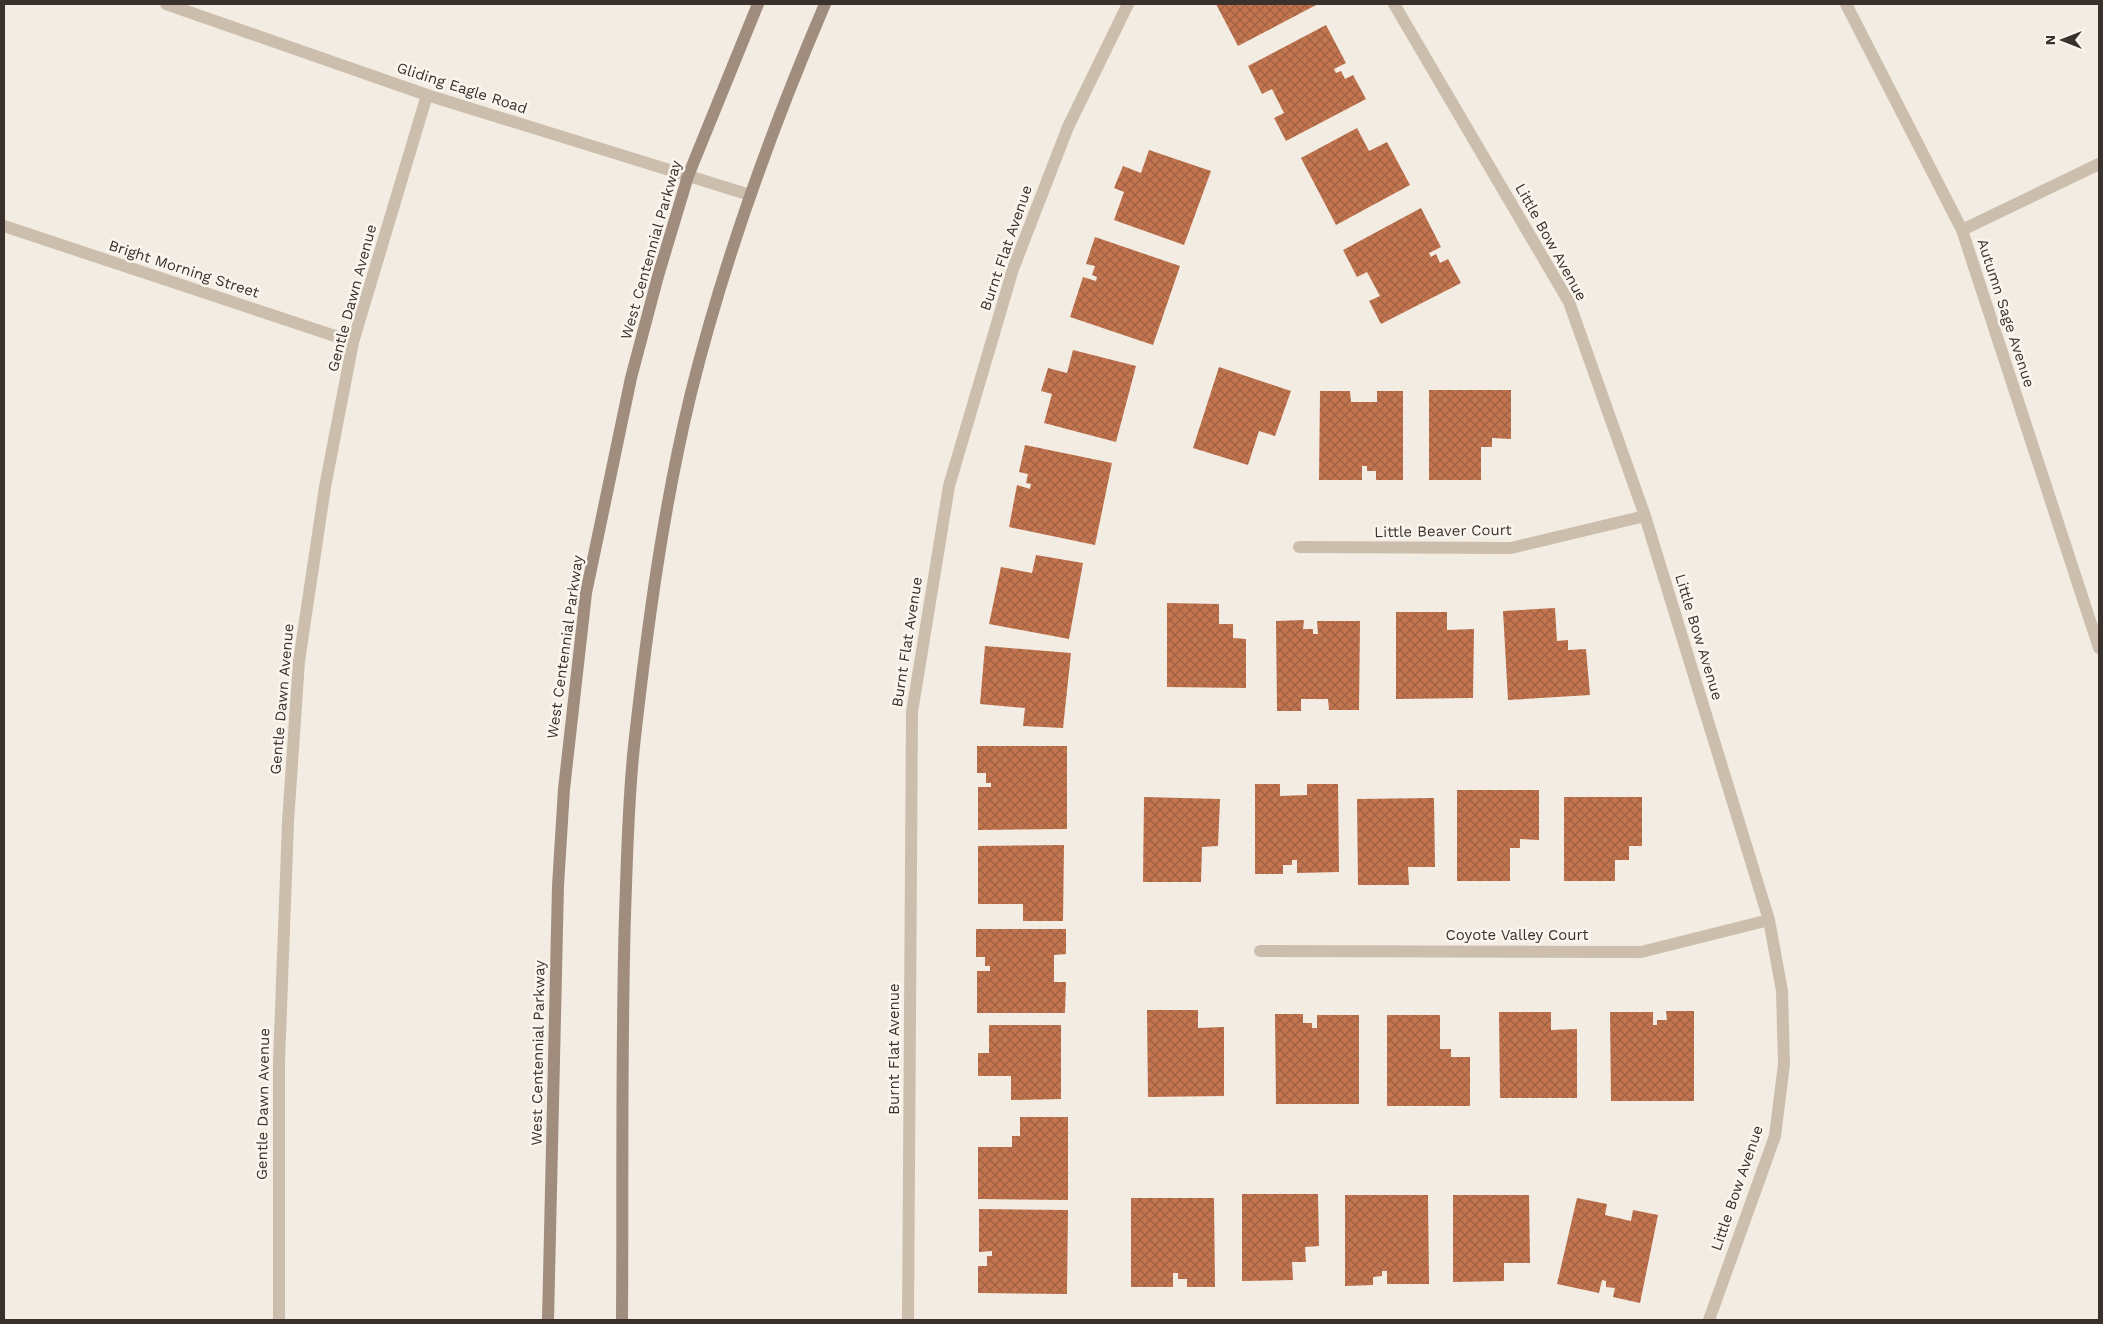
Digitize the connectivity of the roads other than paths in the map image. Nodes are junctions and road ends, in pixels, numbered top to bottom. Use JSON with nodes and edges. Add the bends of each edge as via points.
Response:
{"nodes":[{"id":1,"x":166,"y":4,"type":"edge"},
{"id":2,"x":758,"y":4,"type":"edge"},
{"id":3,"x":825,"y":4,"type":"edge"},
{"id":4,"x":1128,"y":4,"type":"edge"},
{"id":5,"x":1394,"y":4,"type":"edge"},
{"id":6,"x":1846,"y":4,"type":"edge"},
{"id":7,"x":427,"y":95,"type":"junction"},
{"id":8,"x":2099,"y":164,"type":"edge"},
{"id":9,"x":688,"y":176,"type":"junction"},
{"id":10,"x":750,"y":195,"type":"junction"},
{"id":11,"x":4,"y":226,"type":"edge"},
{"id":12,"x":1962,"y":230,"type":"junction"},
{"id":13,"x":353,"y":342,"type":"junction"},
{"id":14,"x":1645,"y":516,"type":"junction"},
{"id":15,"x":1299,"y":547,"type":"dead end"},
{"id":16,"x":2099,"y":648,"type":"edge"},
{"id":17,"x":1769,"y":920,"type":"junction"},
{"id":18,"x":1260,"y":951,"type":"dead end"},
{"id":19,"x":279,"y":1320,"type":"edge"},
{"id":20,"x":548,"y":1320,"type":"edge"},
{"id":21,"x":622,"y":1320,"type":"edge"},
{"id":22,"x":908,"y":1320,"type":"edge"},
{"id":23,"x":1709,"y":1320,"type":"edge"}],
"edges":[{"from":1,"to":7,"type":"street","name":"Gliding Eagle Road"},
{"from":2,"to":9,"type":"main road","name":"West Centennial Parkway"},
{"from":3,"to":10,"type":"main road"},
{"from":4,"to":22,"type":"street","name":"Burnt Flat Avenue","via":[[1068,127],[1013,268],[948,486],[912,712]]},
{"from":5,"to":14,"type":"street","name":"Little Bow Avenue","via":[[1569,302]]},
{"from":6,"to":12,"type":"street","name":"Autumn Sage Avenue"},
{"from":7,"to":9,"type":"street","name":"Gliding Eagle Road"},
{"from":7,"to":13,"type":"street","name":"Gentle Dawn Avenue"},
{"from":8,"to":12,"type":"street"},
{"from":9,"to":10,"type":"street","name":"Gliding Eagle Road"},
{"from":9,"to":20,"type":"main road","name":"West Centennial Parkway","via":[[636,360],[607,484],[586,593],[575,682],[558,886]]},
{"from":10,"to":21,"type":"main road","via":[[691,394],[659,562],[633,748],[624,966]]},
{"from":11,"to":13,"type":"street","name":"Bright Morning Street"},
{"from":12,"to":16,"type":"street","name":"Autumn Sage Avenue"},
{"from":13,"to":19,"type":"street","name":"Gentle Dawn Avenue","via":[[325,487],[298,661],[279,1062]]},
{"from":14,"to":15,"type":"street","name":"Little Beaver Court","via":[[1511,548]]},
{"from":14,"to":17,"type":"street","name":"Little Bow Avenue"},
{"from":17,"to":18,"type":"street","name":"Coyote Valley Court","via":[[1641,952]]},
{"from":17,"to":23,"type":"street","name":"Little Bow Avenue","via":[[1782,991],[1784,1064],[1775,1136]]}]}
